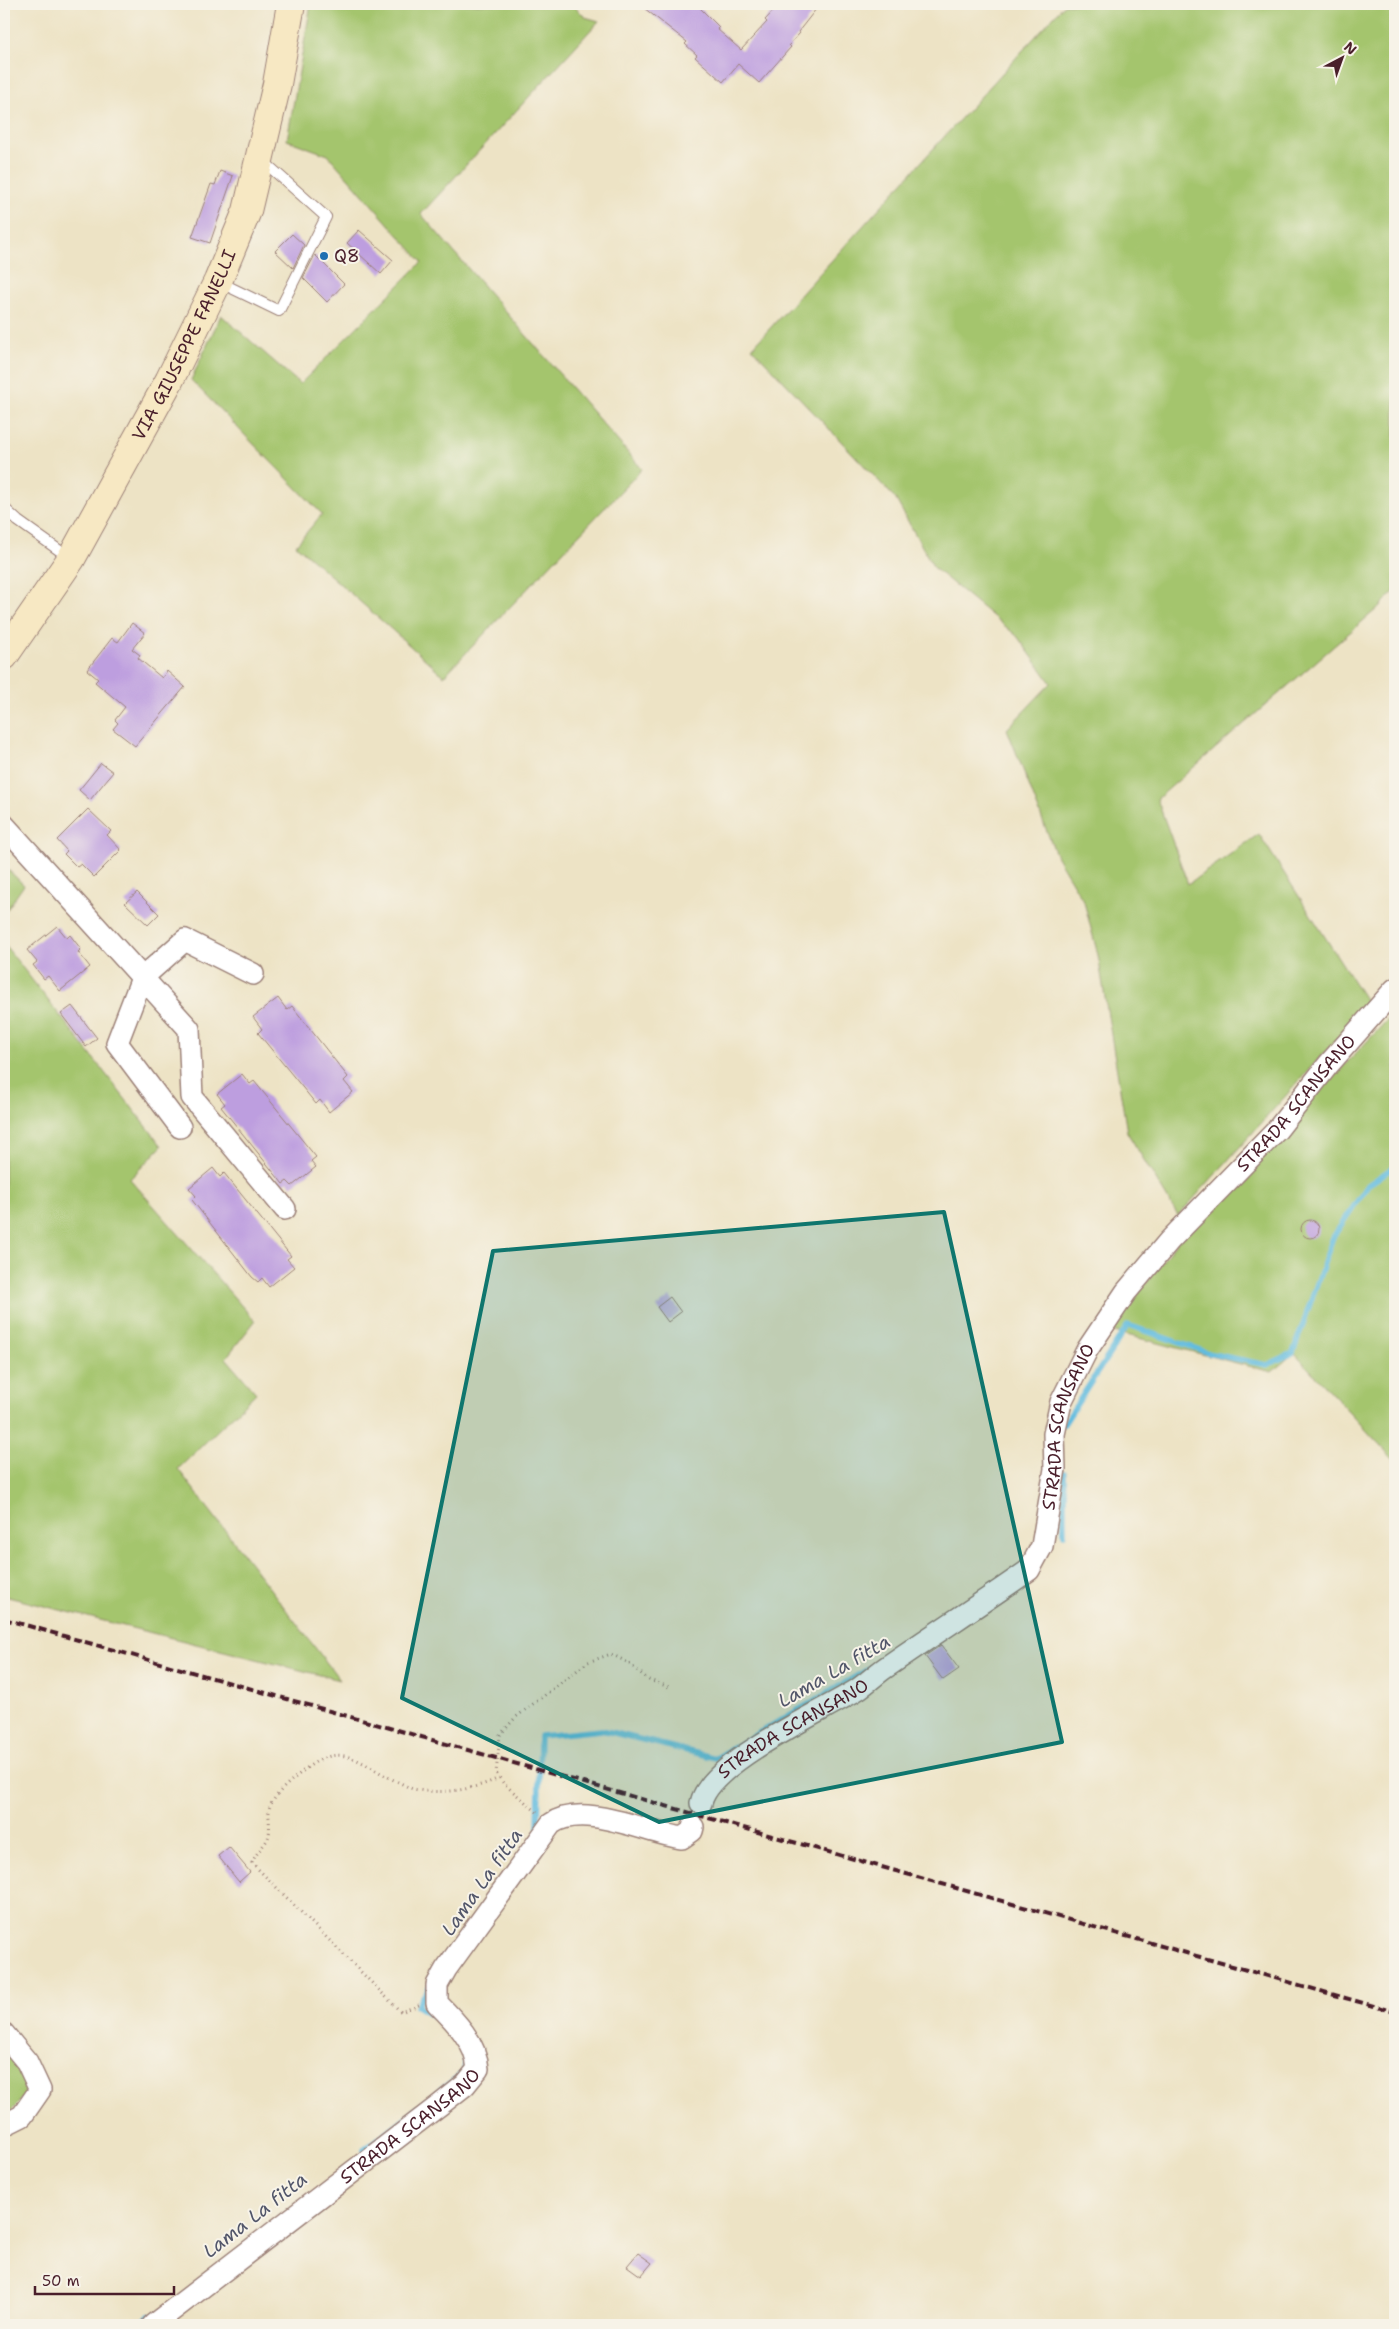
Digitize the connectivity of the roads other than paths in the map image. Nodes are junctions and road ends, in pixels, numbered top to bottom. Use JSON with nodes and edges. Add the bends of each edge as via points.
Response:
{"nodes":[{"id":1,"x":291,"y":4,"type":"edge"},
{"id":2,"x":259,"y":158,"type":"junction"},
{"id":3,"x":218,"y":281,"type":"junction"},
{"id":4,"x":4,"y":508,"type":"edge"},
{"id":5,"x":72,"y":559,"type":"junction"},
{"id":6,"x":4,"y":656,"type":"edge"},
{"id":7,"x":4,"y":825,"type":"edge"},
{"id":8,"x":254,"y":974,"type":"dead end"},
{"id":9,"x":142,"y":978,"type":"junction"},
{"id":10,"x":1395,"y":989,"type":"edge"},
{"id":11,"x":180,"y":1127,"type":"dead end"},
{"id":12,"x":285,"y":1209,"type":"dead end"},
{"id":13,"x":701,"y":1803,"type":"dead end"},
{"id":14,"x":693,"y":1828,"type":"dead end"},
{"id":15,"x":4,"y":2034,"type":"edge"},
{"id":16,"x":4,"y":2126,"type":"edge"},
{"id":17,"x":153,"y":2325,"type":"edge"}],
"edges":[{"from":1,"to":2,"type":"main road","name":"VIA GIUSEPPE FANELLI","via":[[277,84]]},
{"from":2,"to":3,"type":"main road","name":"VIA GIUSEPPE FANELLI","via":[[247,211]]},
{"from":2,"to":3,"type":"lane","via":[[326,217],[279,311]]},
{"from":3,"to":5,"type":"main road","name":"VIA GIUSEPPE FANELLI","via":[[169,381]]},
{"from":4,"to":5,"type":"lane"},
{"from":5,"to":6,"type":"main road","name":"VIA GIUSEPPE FANELLI"},
{"from":7,"to":9,"type":"street"},
{"from":8,"to":9,"type":"street","via":[[185,940]]},
{"from":9,"to":11,"type":"street","via":[[117,1043]]},
{"from":9,"to":12,"type":"street","via":[[188,1028],[192,1097]]},
{"from":10,"to":13,"type":"street","name":"STRADA SCANSANO","via":[[1328,1065],[1277,1130],[1169,1241],[1126,1292],[1088,1350],[1061,1402],[1054,1434],[1055,1469],[1042,1546],[1029,1570],[858,1689],[798,1722],[740,1760],[710,1784]]},
{"from":14,"to":17,"type":"street","name":"STRADA SCANSANO","via":[[682,1838],[580,1815],[558,1819],[551,1824],[437,1986],[437,2002],[458,2025],[477,2057],[478,2069],[464,2085]]},
{"from":15,"to":16,"type":"street","via":[[27,2062],[40,2090],[22,2116]]}]}
